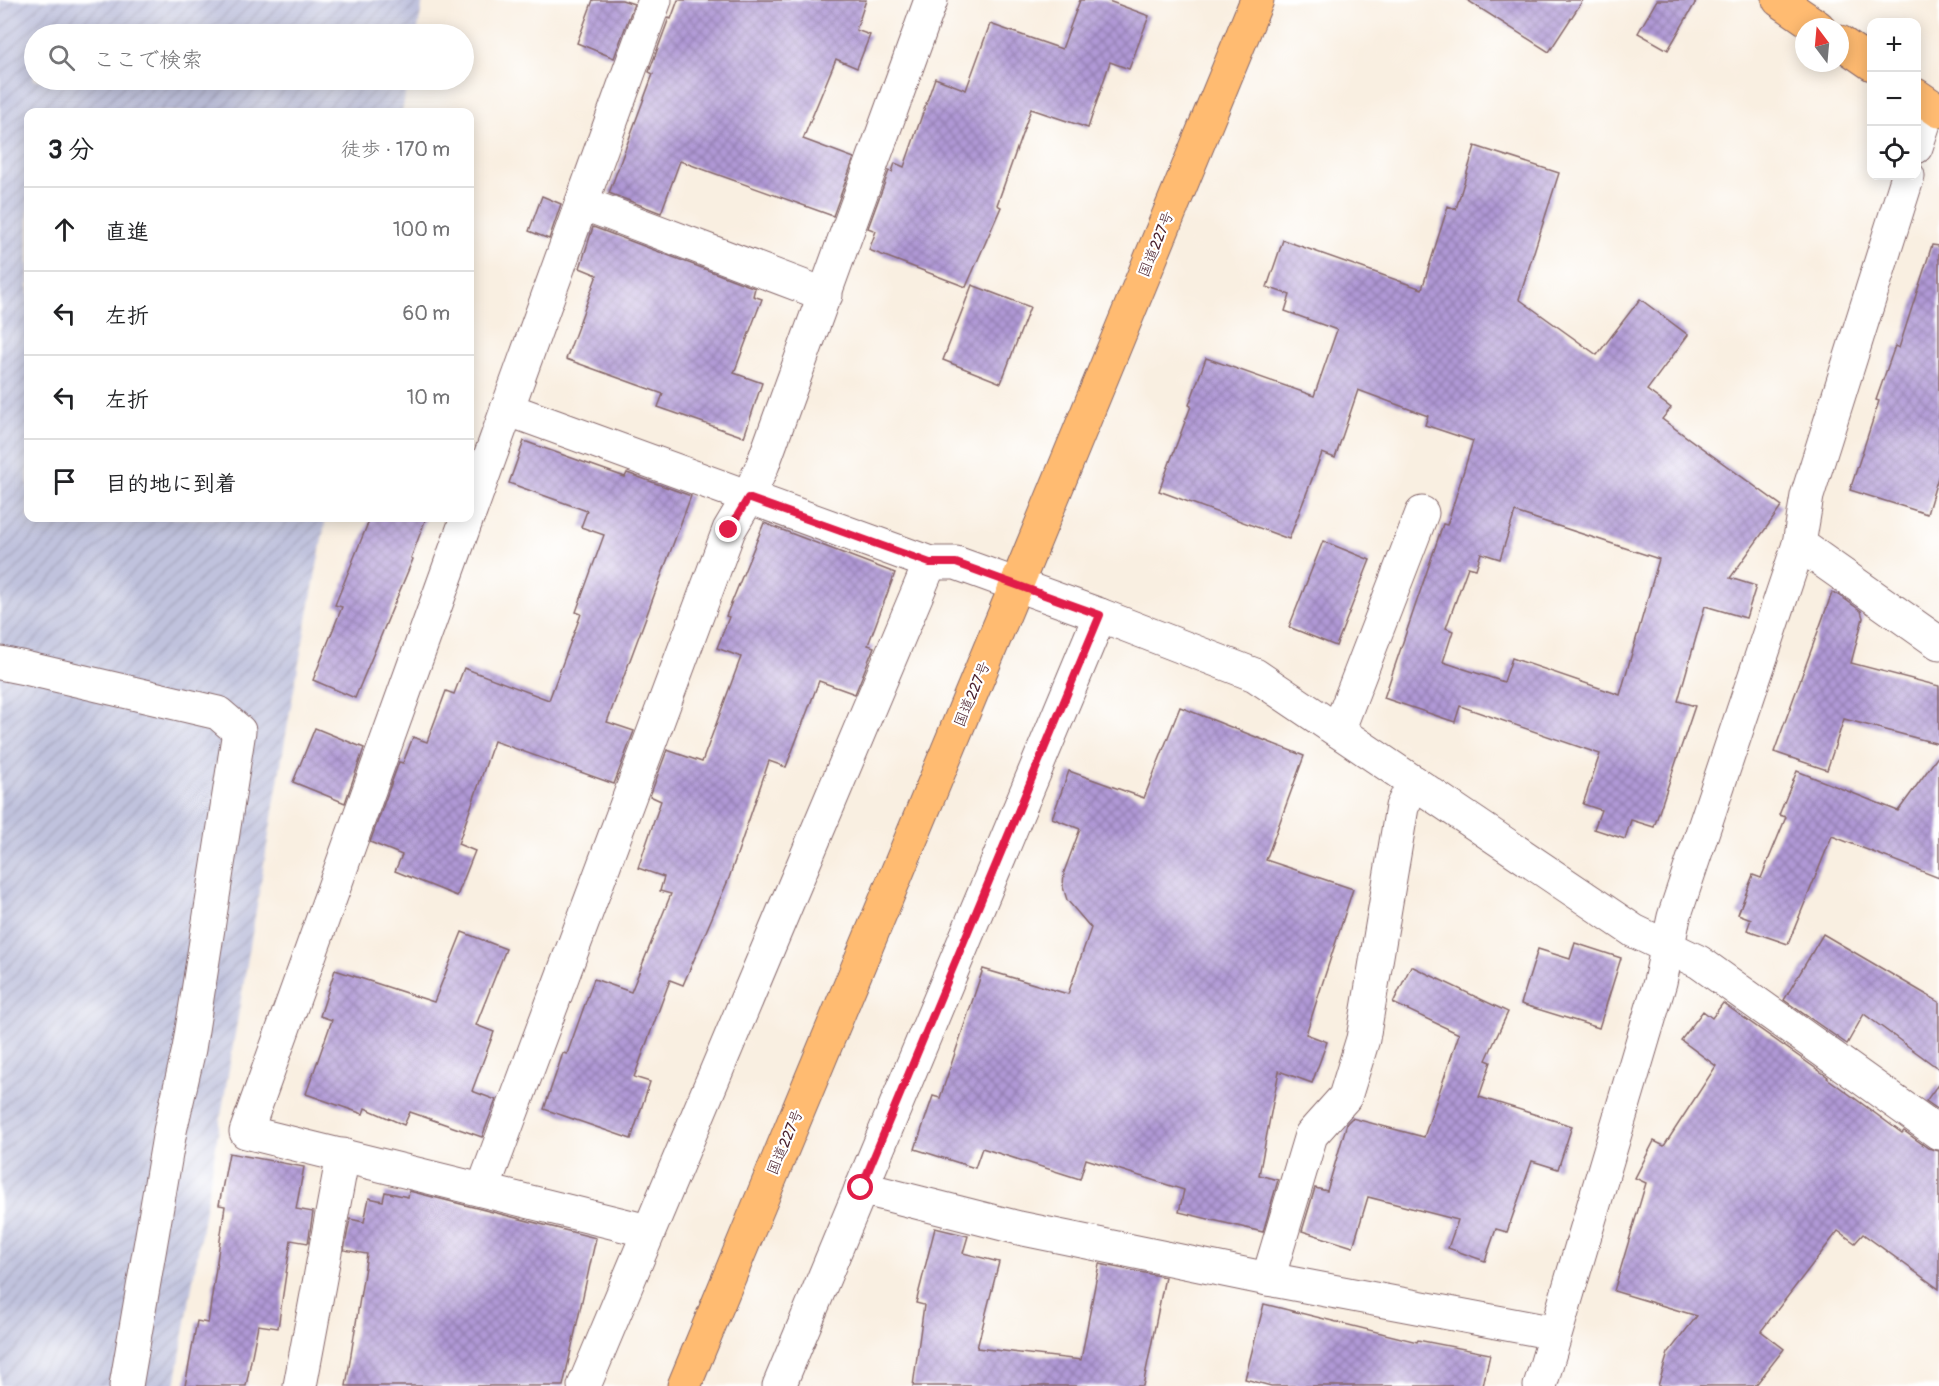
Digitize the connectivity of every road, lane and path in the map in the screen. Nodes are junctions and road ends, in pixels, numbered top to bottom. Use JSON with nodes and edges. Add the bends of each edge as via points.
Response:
{"nodes":[{"id":1,"x":655,"y":0,"type":"edge"},
{"id":2,"x":932,"y":0,"type":"edge"},
{"id":3,"x":1257,"y":0,"type":"edge"},
{"id":4,"x":1779,"y":0,"type":"edge"},
{"id":5,"x":1805,"y":18,"type":"edge"},
{"id":6,"x":1849,"y":48,"type":"edge"},
{"id":7,"x":1867,"y":61,"type":"edge"},
{"id":8,"x":1928,"y":104,"type":"edge"},
{"id":9,"x":1921,"y":131,"type":"edge"},
{"id":10,"x":1907,"y":180,"type":"edge"},
{"id":11,"x":582,"y":203,"type":"junction"},
{"id":12,"x":826,"y":295,"type":"junction"},
{"id":13,"x":507,"y":409,"type":"junction"},
{"id":14,"x":748,"y":498,"type":"junction"},
{"id":15,"x":474,"y":501,"type":"edge"},
{"id":16,"x":1422,"y":513,"type":"dead end"},
{"id":17,"x":466,"y":522,"type":"edge"},
{"id":18,"x":1799,"y":544,"type":"junction"},
{"id":19,"x":930,"y":563,"type":"junction"},
{"id":20,"x":1016,"y":586,"type":"junction"},
{"id":21,"x":1100,"y":615,"type":"junction"},
{"id":22,"x":1939,"y":643,"type":"edge"},
{"id":23,"x":0,"y":663,"type":"edge"},
{"id":24,"x":1338,"y":731,"type":"junction"},
{"id":25,"x":1413,"y":782,"type":"junction"},
{"id":26,"x":1666,"y":948,"type":"junction"},
{"id":27,"x":1939,"y":1133,"type":"edge"},
{"id":28,"x":343,"y":1155,"type":"junction"},
{"id":29,"x":861,"y":1188,"type":"junction"},
{"id":30,"x":483,"y":1189,"type":"junction"},
{"id":31,"x":648,"y":1231,"type":"junction"},
{"id":32,"x":1268,"y":1279,"type":"junction"},
{"id":33,"x":1555,"y":1333,"type":"junction"},
{"id":34,"x":126,"y":1386,"type":"edge"},
{"id":35,"x":300,"y":1386,"type":"edge"},
{"id":36,"x":584,"y":1386,"type":"edge"},
{"id":37,"x":684,"y":1386,"type":"edge"},
{"id":38,"x":779,"y":1386,"type":"edge"},
{"id":39,"x":1540,"y":1386,"type":"edge"}],
"edges":[{"from":1,"to":11,"type":"street"},
{"from":2,"to":12,"type":"street"},
{"from":3,"to":20,"type":"main road","name":"国道227号"},
{"from":4,"to":5,"type":"main road"},
{"from":6,"to":7,"type":"main road"},
{"from":8,"to":9,"type":"street"},
{"from":10,"to":18,"type":"street","via":[[1807,496]]},
{"from":11,"to":12,"type":"street"},
{"from":11,"to":13,"type":"street"},
{"from":12,"to":14,"type":"street"},
{"from":13,"to":14,"type":"street"},
{"from":13,"to":15,"type":"street"},
{"from":14,"to":19,"type":"street"},
{"from":14,"to":30,"type":"street","via":[[729,530]]},
{"from":16,"to":24,"type":"street"},
{"from":17,"to":28,"type":"street","via":[[246,1132]]},
{"from":18,"to":22,"type":"street"},
{"from":18,"to":26,"type":"street"},
{"from":19,"to":20,"type":"street","via":[[956,563]]},
{"from":19,"to":31,"type":"street"},
{"from":20,"to":21,"type":"street"},
{"from":20,"to":37,"type":"main road","name":"国道227号"},
{"from":21,"to":24,"type":"street","via":[[1255,675]]},
{"from":21,"to":29,"type":"street"},
{"from":23,"to":34,"type":"street","via":[[218,713],[239,731],[189,1048],[170,1131]]},
{"from":24,"to":25,"type":"street"},
{"from":25,"to":26,"type":"street","via":[[1634,931]]},
{"from":25,"to":32,"type":"street","via":[[1402,807],[1363,1039],[1345,1097],[1311,1135]]},
{"from":26,"to":27,"type":"street","via":[[1699,962]]},
{"from":26,"to":33,"type":"street","via":[[1660,982]]},
{"from":28,"to":30,"type":"street"},
{"from":28,"to":35,"type":"street"},
{"from":29,"to":32,"type":"street","via":[[1019,1228]]},
{"from":29,"to":38,"type":"street"},
{"from":30,"to":31,"type":"street"},
{"from":31,"to":36,"type":"street"},
{"from":32,"to":33,"type":"street"},
{"from":33,"to":39,"type":"street"}]}
